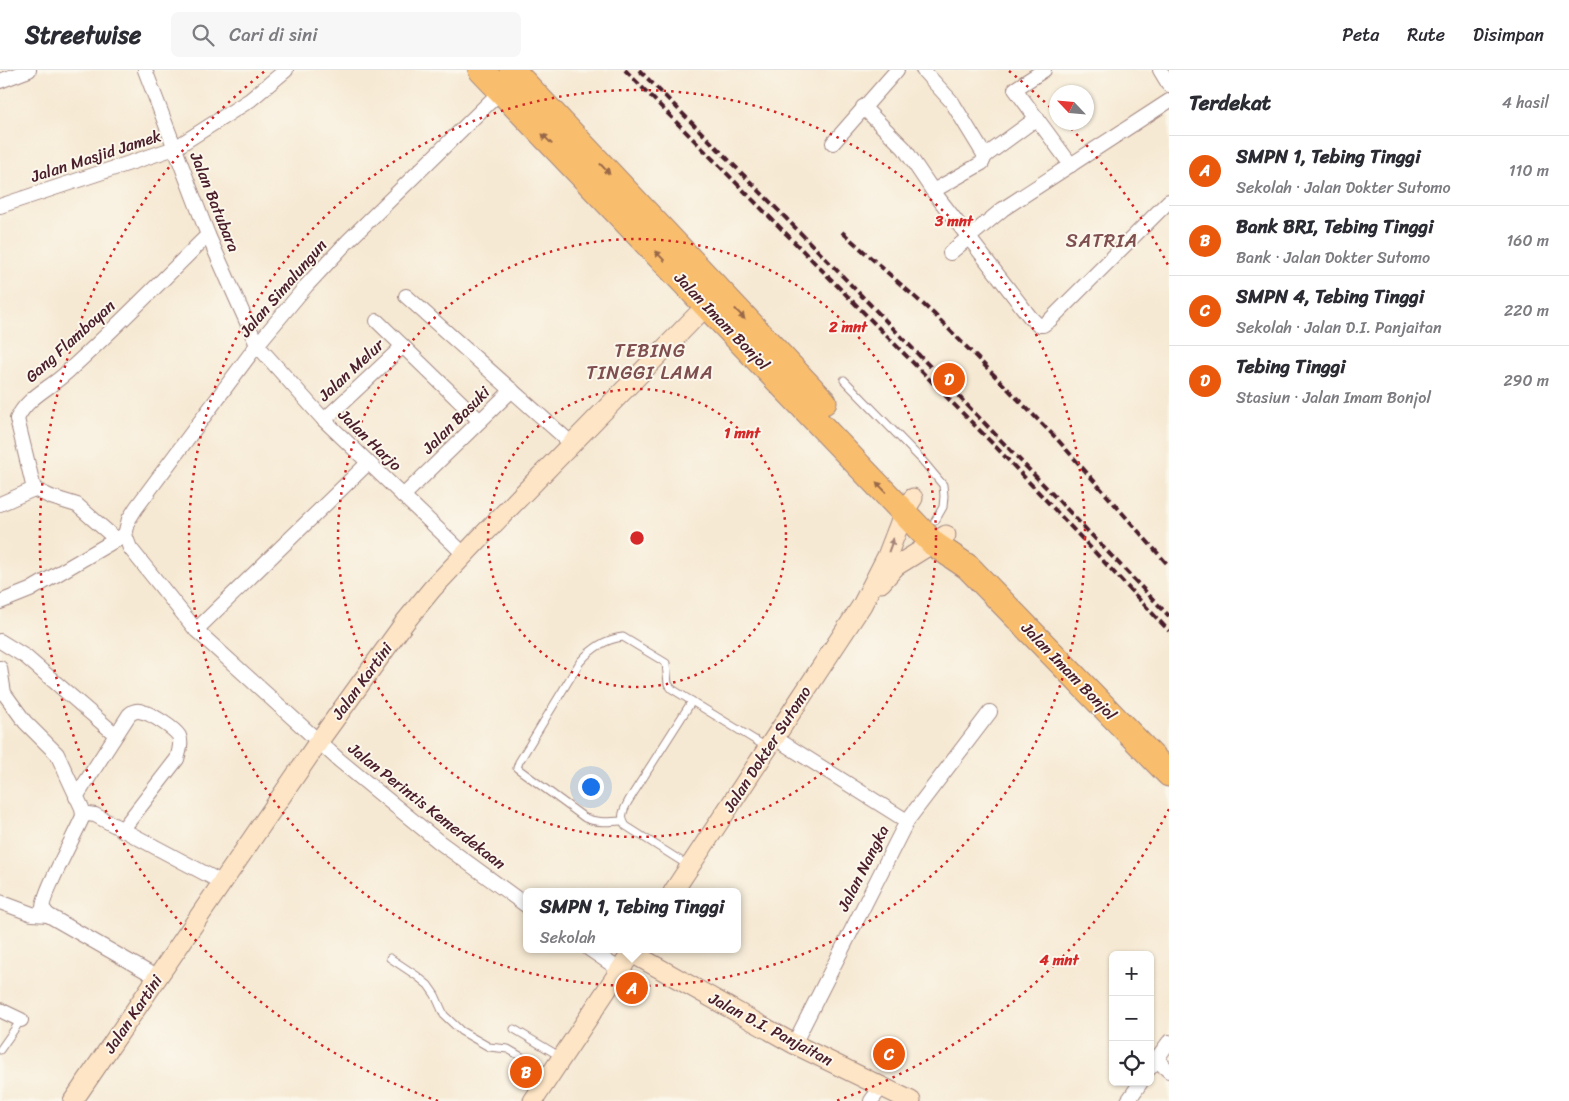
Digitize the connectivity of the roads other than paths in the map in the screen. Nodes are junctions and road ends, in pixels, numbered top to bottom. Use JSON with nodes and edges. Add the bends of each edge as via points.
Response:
{"nodes":[{"id":1,"x":29,"y":70,"type":"edge"},
{"id":2,"x":145,"y":70,"type":"edge"},
{"id":3,"x":286,"y":70,"type":"edge"},
{"id":4,"x":481,"y":70,"type":"edge"},
{"id":5,"x":897,"y":70,"type":"edge"},
{"id":6,"x":922,"y":70,"type":"edge"},
{"id":7,"x":1044,"y":70,"type":"edge"},
{"id":8,"x":1160,"y":70,"type":"edge"},
{"id":9,"x":507,"y":80,"type":"edge"},
{"id":10,"x":0,"y":81,"type":"edge"},
{"id":11,"x":1169,"y":85,"type":"edge"},
{"id":12,"x":1169,"y":101,"type":"edge"},
{"id":13,"x":864,"y":107,"type":"junction"},
{"id":14,"x":1037,"y":118,"type":"junction"},
{"id":15,"x":833,"y":143,"type":"dead end"},
{"id":16,"x":175,"y":148,"type":"junction"},
{"id":17,"x":985,"y":156,"type":"junction"},
{"id":18,"x":1071,"y":165,"type":"junction"},
{"id":19,"x":933,"y":190,"type":"junction"},
{"id":20,"x":1169,"y":201,"type":"edge"},
{"id":21,"x":0,"y":206,"type":"edge"},
{"id":22,"x":208,"y":236,"type":"junction"},
{"id":23,"x":970,"y":237,"type":"junction"},
{"id":24,"x":950,"y":253,"type":"dead end"},
{"id":25,"x":406,"y":296,"type":"dead end"},
{"id":26,"x":713,"y":298,"type":"junction"},
{"id":27,"x":377,"y":321,"type":"dead end"},
{"id":28,"x":257,"y":345,"type":"junction"},
{"id":29,"x":403,"y":346,"type":"junction"},
{"id":30,"x":844,"y":380,"type":"dead end"},
{"id":31,"x":512,"y":390,"type":"junction"},
{"id":32,"x":324,"y":420,"type":"junction"},
{"id":33,"x":480,"y":421,"type":"junction"},
{"id":34,"x":572,"y":444,"type":"junction"},
{"id":35,"x":368,"y":463,"type":"junction"},
{"id":36,"x":34,"y":489,"type":"junction"},
{"id":37,"x":403,"y":496,"type":"junction"},
{"id":38,"x":0,"y":504,"type":"edge"},
{"id":39,"x":909,"y":505,"type":"junction"},
{"id":40,"x":938,"y":533,"type":"junction"},
{"id":41,"x":121,"y":537,"type":"junction"},
{"id":42,"x":464,"y":555,"type":"junction"},
{"id":43,"x":0,"y":602,"type":"edge"},
{"id":44,"x":862,"y":605,"type":"junction"},
{"id":45,"x":196,"y":630,"type":"junction"},
{"id":46,"x":0,"y":641,"type":"edge"},
{"id":47,"x":0,"y":668,"type":"edge"},
{"id":48,"x":692,"y":702,"type":"junction"},
{"id":49,"x":990,"y":712,"type":"dead end"},
{"id":50,"x":116,"y":734,"type":"junction"},
{"id":51,"x":319,"y":741,"type":"junction"},
{"id":52,"x":772,"y":743,"type":"junction"},
{"id":53,"x":1169,"y":774,"type":"edge"},
{"id":54,"x":76,"y":797,"type":"junction"},
{"id":55,"x":83,"y":816,"type":"junction"},
{"id":56,"x":622,"y":821,"type":"junction"},
{"id":57,"x":907,"y":821,"type":"junction"},
{"id":58,"x":122,"y":830,"type":"junction"},
{"id":59,"x":689,"y":867,"type":"junction"},
{"id":60,"x":223,"y":883,"type":"junction"},
{"id":61,"x":675,"y":888,"type":"edge"},
{"id":62,"x":0,"y":902,"type":"edge"},
{"id":63,"x":523,"y":903,"type":"edge"},
{"id":64,"x":48,"y":915,"type":"junction"},
{"id":65,"x":595,"y":953,"type":"edge"},
{"id":66,"x":632,"y":953,"type":"edge"},
{"id":67,"x":636,"y":953,"type":"edge"},
{"id":68,"x":390,"y":958,"type":"dead end"},
{"id":69,"x":620,"y":970,"type":"junction"},
{"id":70,"x":158,"y":978,"type":"junction"},
{"id":71,"x":0,"y":1010,"type":"edge"},
{"id":72,"x":21,"y":1020,"type":"joint"},
{"id":73,"x":514,"y":1029,"type":"dead end"},
{"id":74,"x":1169,"y":1042,"type":"edge"},
{"id":75,"x":794,"y":1044,"type":"junction"},
{"id":76,"x":0,"y":1050,"type":"edge"},
{"id":77,"x":562,"y":1057,"type":"junction"},
{"id":78,"x":1154,"y":1063,"type":"edge"},
{"id":79,"x":1154,"y":1064,"type":"edge"},
{"id":80,"x":1169,"y":1071,"type":"edge"},
{"id":81,"x":551,"y":1074,"type":"junction"},
{"id":82,"x":882,"y":1086,"type":"junction"},
{"id":83,"x":1138,"y":1086,"type":"edge"},
{"id":84,"x":73,"y":1101,"type":"edge"},
{"id":85,"x":533,"y":1101,"type":"edge"},
{"id":86,"x":871,"y":1101,"type":"edge"},
{"id":87,"x":911,"y":1101,"type":"edge"},
{"id":88,"x":1128,"y":1101,"type":"edge"}],
"edges":[{"from":1,"to":10,"type":"street"},
{"from":2,"to":16,"type":"street","name":"Jalan Batubara"},
{"from":3,"to":16,"type":"street","name":"Jalan Masjid Jamek","via":[[250,100]]},
{"from":4,"to":9,"type":"highway","name":"Jalan Imam Bonjol"},
{"from":5,"to":13,"type":"street"},
{"from":6,"to":17,"type":"street","via":[[952,102]]},
{"from":7,"to":14,"type":"street","via":[[1016,89]]},
{"from":8,"to":11,"type":"street"},
{"from":9,"to":26,"type":"highway","name":"Jalan Imam Bonjol"},
{"from":9,"to":28,"type":"street","name":"Jalan Simalungun","via":[[348,241]]},
{"from":12,"to":18,"type":"street"},
{"from":13,"to":15,"type":"street"},
{"from":13,"to":19,"type":"street","via":[[904,148]]},
{"from":14,"to":17,"type":"street"},
{"from":14,"to":18,"type":"street"},
{"from":16,"to":21,"type":"street","name":"Jalan Masjid Jamek"},
{"from":16,"to":22,"type":"street","name":"Jalan Batubara"},
{"from":17,"to":19,"type":"street","via":[[982,163]]},
{"from":18,"to":23,"type":"street","via":[[1003,210]]},
{"from":19,"to":23,"type":"street"},
{"from":20,"to":23,"type":"street","via":[[1043,325],[1038,325],[1030,317]]},
{"from":22,"to":28,"type":"street","name":"Jalan Batubara"},
{"from":22,"to":36,"type":"street","name":"Gang Flamboyan","via":[[64,374],[21,410],[17,419]]},
{"from":23,"to":24,"type":"street"},
{"from":25,"to":31,"type":"street"},
{"from":26,"to":34,"type":"street","name":"Jalan Kartini"},
{"from":26,"to":39,"type":"highway","name":"Jalan Imam Bonjol"},
{"from":27,"to":29,"type":"street"},
{"from":28,"to":32,"type":"street","name":"Jalan Harjo"},
{"from":28,"to":41,"type":"street","name":"Jalan Simalungun","via":[[136,508]]},
{"from":29,"to":32,"type":"street","name":"Jalan Melur"},
{"from":29,"to":33,"type":"street"},
{"from":30,"to":40,"type":"lane","via":[[943,485]]},
{"from":31,"to":33,"type":"street","name":"Jalan Basuki"},
{"from":31,"to":34,"type":"street"},
{"from":32,"to":35,"type":"street","name":"Jalan Harjo"},
{"from":33,"to":37,"type":"street","name":"Jalan Basuki"},
{"from":34,"to":42,"type":"street","name":"Jalan Kartini"},
{"from":35,"to":37,"type":"street","name":"Jalan Harjo"},
{"from":35,"to":45,"type":"street"},
{"from":36,"to":38,"type":"street"},
{"from":36,"to":41,"type":"street","via":[[77,505]]},
{"from":37,"to":42,"type":"street","name":"Jalan Harjo"},
{"from":39,"to":40,"type":"highway","name":"Jalan Imam Bonjol"},
{"from":44,"to":39,"type":"street","name":"Jalan Dokter Sutomo","one_way":true},
{"from":40,"to":44,"type":"street","name":"Jalan Dokter Sutomo","via":[[896,566]]},
{"from":40,"to":53,"type":"highway","name":"Jalan Imam Bonjol"},
{"from":41,"to":43,"type":"street","via":[[30,590]]},
{"from":41,"to":45,"type":"street","name":"Jalan Perintis Kemerdekaan"},
{"from":42,"to":51,"type":"street","name":"Jalan Kartini","via":[[405,622]]},
{"from":44,"to":52,"type":"street","name":"Jalan Dokter Sutomo"},
{"from":45,"to":51,"type":"street","name":"Jalan Perintis Kemerdekaan"},
{"from":46,"to":50,"type":"street","via":[[26,657]]},
{"from":47,"to":54,"type":"street","via":[[4,693],[25,722],[57,754]]},
{"from":48,"to":52,"type":"lane"},
{"from":48,"to":56,"type":"lane","via":[[629,800]]},
{"from":48,"to":56,"type":"lane","via":[[668,684],[666,663],[623,637],[617,638],[594,648],[580,662],[519,762],[517,768],[520,772],[585,818]]},
{"from":49,"to":57,"type":"street"},
{"from":50,"to":54,"type":"street"},
{"from":50,"to":58,"type":"street","via":[[129,715],[143,711],[174,730],[180,738],[177,760]]},
{"from":51,"to":60,"type":"street","name":"Jalan Kartini"},
{"from":51,"to":63,"type":"street","name":"Jalan Perintis Kemerdekaan","via":[[438,841]]},
{"from":52,"to":57,"type":"street","name":"Jalan Nangka"},
{"from":52,"to":59,"type":"street","name":"Jalan Dokter Sutomo"},
{"from":54,"to":55,"type":"street"},
{"from":55,"to":58,"type":"street","via":[[95,815]]},
{"from":55,"to":64,"type":"street","via":[[43,903]]},
{"from":56,"to":59,"type":"lane"},
{"from":57,"to":75,"type":"street","name":"Jalan Nangka"},
{"from":58,"to":60,"type":"street"},
{"from":59,"to":61,"type":"street","name":"Jalan Dokter Sutomo"},
{"from":60,"to":70,"type":"street","name":"Jalan Kartini"},
{"from":62,"to":64,"type":"street","via":[[32,914]]},
{"from":64,"to":70,"type":"street"},
{"from":65,"to":69,"type":"street"},
{"from":66,"to":69,"type":"street"},
{"from":67,"to":75,"type":"street","name":"Jalan D.I. Panjaitan"},
{"from":68,"to":81,"type":"lane","via":[[428,985],[444,1015],[461,1032],[489,1047],[515,1053]]},
{"from":69,"to":77,"type":"street"},
{"from":70,"to":84,"type":"street","name":"Jalan Kartini"},
{"from":71,"to":72,"type":"street"},
{"from":72,"to":76,"type":"lane"},
{"from":73,"to":77,"type":"lane"},
{"from":74,"to":78,"type":"street"},
{"from":75,"to":82,"type":"street","name":"Jalan D.I. Panjaitan"},
{"from":77,"to":81,"type":"street"},
{"from":79,"to":80,"type":"street"},
{"from":81,"to":85,"type":"street"},
{"from":82,"to":86,"type":"street"},
{"from":82,"to":87,"type":"street","name":"Jalan D.I. Panjaitan"},
{"from":83,"to":88,"type":"street"}]}
